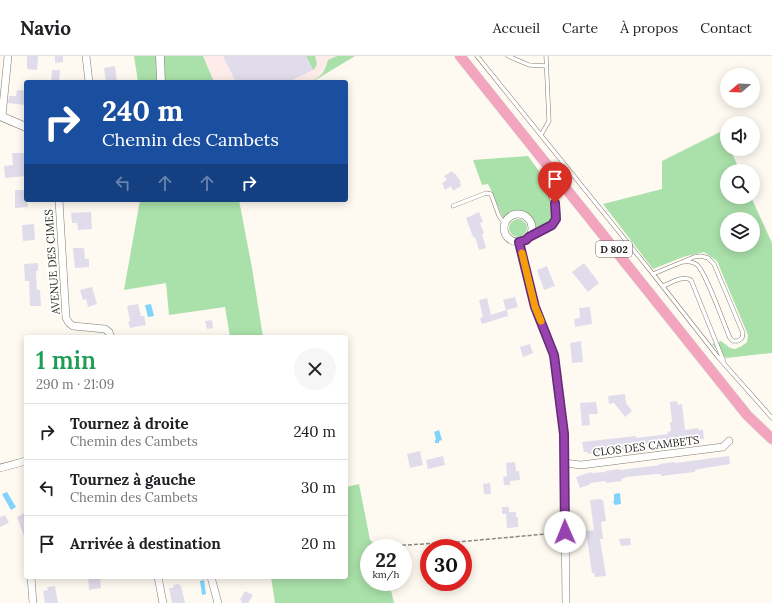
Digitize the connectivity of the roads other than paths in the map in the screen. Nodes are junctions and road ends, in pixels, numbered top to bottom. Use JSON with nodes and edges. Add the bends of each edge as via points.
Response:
{"nodes":[{"id":1,"x":8,"y":56,"type":"edge"},
{"id":2,"x":86,"y":56,"type":"edge"},
{"id":3,"x":160,"y":56,"type":"edge"},
{"id":4,"x":460,"y":56,"type":"edge"},
{"id":5,"x":477,"y":56,"type":"edge"},
{"id":6,"x":508,"y":56,"type":"edge"},
{"id":7,"x":546,"y":56,"type":"edge"},
{"id":8,"x":546,"y":66,"type":"junction"},
{"id":9,"x":89,"y":80,"type":"edge"},
{"id":10,"x":161,"y":80,"type":"edge"},
{"id":11,"x":1,"y":116,"type":"edge"},
{"id":12,"x":24,"y":126,"type":"edge"},
{"id":13,"x":541,"y":135,"type":"junction"},
{"id":14,"x":552,"y":195,"type":"dead end"},
{"id":15,"x":59,"y":202,"type":"edge"},
{"id":16,"x":453,"y":206,"type":"dead end"},
{"id":17,"x":505,"y":224,"type":"junction"},
{"id":18,"x":529,"y":237,"type":"junction"},
{"id":19,"x":519,"y":242,"type":"junction"},
{"id":20,"x":683,"y":262,"type":"junction"},
{"id":21,"x":653,"y":274,"type":"junction"},
{"id":22,"x":663,"y":286,"type":"junction"},
{"id":23,"x":111,"y":335,"type":"edge"},
{"id":24,"x":725,"y":365,"type":"junction"},
{"id":25,"x":772,"y":418,"type":"edge"},
{"id":26,"x":772,"y":439,"type":"edge"},
{"id":27,"x":729,"y":441,"type":"dead end"},
{"id":28,"x":24,"y":462,"type":"edge"},
{"id":29,"x":564,"y":463,"type":"junction"},
{"id":30,"x":0,"y":468,"type":"edge"},
{"id":31,"x":31,"y":579,"type":"edge"},
{"id":32,"x":158,"y":579,"type":"edge"},
{"id":33,"x":212,"y":579,"type":"edge"},
{"id":34,"x":33,"y":603,"type":"edge"},
{"id":35,"x":162,"y":603,"type":"edge"},
{"id":36,"x":218,"y":603,"type":"edge"},
{"id":37,"x":566,"y":603,"type":"edge"}],
"edges":[{"from":1,"to":11,"type":"street"},
{"from":2,"to":9,"type":"street"},
{"from":3,"to":10,"type":"street"},
{"from":4,"to":26,"type":"main road","number":"D 802","via":[[747,415]]},
{"from":5,"to":13,"type":"lane"},
{"from":6,"to":8,"type":"lane","via":[[529,65]]},
{"from":7,"to":8,"type":"lane"},
{"from":8,"to":13,"type":"lane","via":[[549,121]]},
{"from":11,"to":12,"type":"street"},
{"from":13,"to":21,"type":"lane"},
{"from":14,"to":18,"type":"street","via":[[556,219],[552,225]]},
{"from":15,"to":23,"type":"street","name":"AVENUE DES CIMES","via":[[66,318],[73,326],[105,329]]},
{"from":16,"to":17,"type":"lane","via":[[486,193],[491,194],[499,216]]},
{"from":17,"to":18,"type":"street","via":[[515,215],[525,216],[532,228]]},
{"from":17,"to":19,"type":"street","via":[[507,237]]},
{"from":18,"to":19,"type":"street"},
{"from":19,"to":29,"type":"street","via":[[535,307],[554,355],[564,434]]},
{"from":20,"to":20,"type":"lane","via":[[697,264],[705,275],[730,338],[738,341],[742,338],[742,332],[714,264],[701,256]]},
{"from":20,"to":21,"type":"lane"},
{"from":21,"to":22,"type":"lane"},
{"from":22,"to":24,"type":"lane"},
{"from":22,"to":24,"type":"lane","via":[[682,279],[691,280]]},
{"from":24,"to":25,"type":"lane"},
{"from":27,"to":29,"type":"street","name":"CLOS DES CAMBETS","via":[[723,448],[581,465]]},
{"from":28,"to":30,"type":"street"},
{"from":29,"to":37,"type":"street"},
{"from":31,"to":34,"type":"street"},
{"from":32,"to":35,"type":"street"},
{"from":33,"to":36,"type":"street"}]}
